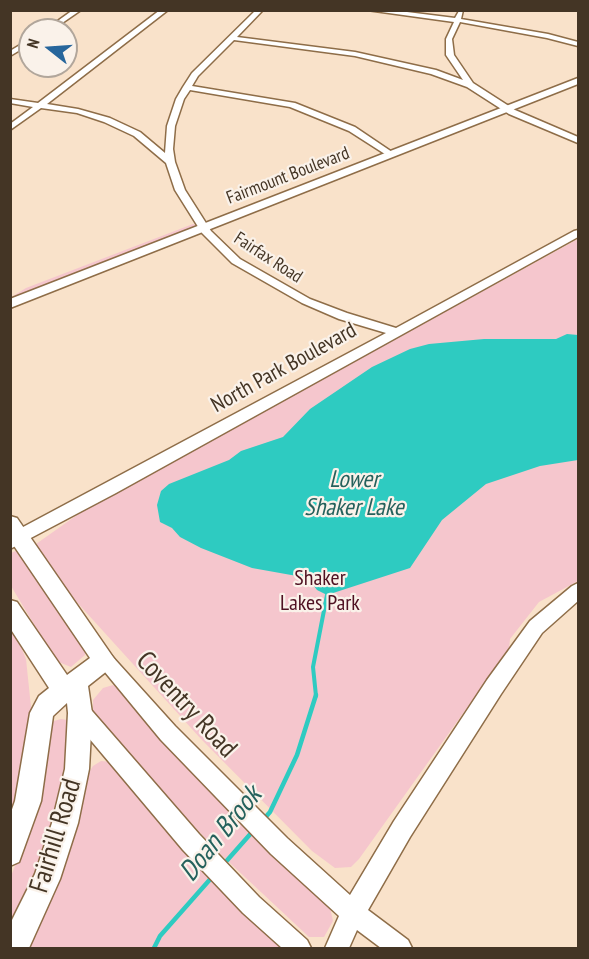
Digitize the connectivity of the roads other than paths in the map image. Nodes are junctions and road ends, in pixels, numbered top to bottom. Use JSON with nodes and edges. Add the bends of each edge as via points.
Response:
{"nodes":[{"id":1,"x":165,"y":10,"type":"edge"},
{"id":2,"x":260,"y":10,"type":"edge"},
{"id":3,"x":370,"y":10,"type":"edge"},
{"id":4,"x":462,"y":10,"type":"edge"},
{"id":5,"x":457,"y":20,"type":"junction"},
{"id":6,"x":232,"y":38,"type":"junction"},
{"id":7,"x":579,"y":44,"type":"edge"},
{"id":8,"x":579,"y":72,"type":"edge"},
{"id":9,"x":579,"y":81,"type":"edge"},
{"id":10,"x":470,"y":84,"type":"junction"},
{"id":11,"x":187,"y":87,"type":"junction"},
{"id":12,"x":10,"y":101,"type":"edge"},
{"id":13,"x":40,"y":105,"type":"junction"},
{"id":14,"x":502,"y":106,"type":"junction"},
{"id":15,"x":10,"y":128,"type":"edge"},
{"id":16,"x":170,"y":140,"type":"junction"},
{"id":17,"x":579,"y":140,"type":"edge"},
{"id":18,"x":152,"y":144,"type":"junction"},
{"id":19,"x":387,"y":151,"type":"junction"},
{"id":20,"x":170,"y":162,"type":"junction"},
{"id":21,"x":201,"y":224,"type":"junction"},
{"id":22,"x":579,"y":233,"type":"edge"},
{"id":23,"x":10,"y":292,"type":"edge"},
{"id":24,"x":10,"y":304,"type":"edge"},
{"id":25,"x":397,"y":332,"type":"junction"},
{"id":26,"x":14,"y":534,"type":"edge"},
{"id":27,"x":579,"y":591,"type":"edge"},
{"id":28,"x":10,"y":609,"type":"edge"},
{"id":29,"x":104,"y":660,"type":"junction"},
{"id":30,"x":70,"y":687,"type":"junction"},
{"id":31,"x":80,"y":713,"type":"junction"},
{"id":32,"x":10,"y":853,"type":"edge"},
{"id":33,"x":353,"y":913,"type":"junction"},
{"id":34,"x":14,"y":948,"type":"edge"},
{"id":35,"x":299,"y":948,"type":"edge"},
{"id":36,"x":337,"y":948,"type":"edge"},
{"id":37,"x":400,"y":948,"type":"edge"}],
"edges":[{"from":1,"to":13,"type":"street"},
{"from":2,"to":6,"type":"street","name":"Fairfax Road"},
{"from":3,"to":5,"type":"street"},
{"from":4,"to":5,"type":"street"},
{"from":5,"to":7,"type":"street"},
{"from":5,"to":10,"type":"street","via":[[449,39],[450,55]]},
{"from":6,"to":10,"type":"street","via":[[355,54],[417,67]]},
{"from":6,"to":11,"type":"street","name":"Fairfax Road"},
{"from":8,"to":14,"type":"main road","name":"Fairmount Boulevard"},
{"from":9,"to":14,"type":"main road","name":"Fairmount Boulevard"},
{"from":10,"to":14,"type":"street"},
{"from":11,"to":16,"type":"street","name":"Fairfax Road","via":[[174,114]]},
{"from":11,"to":19,"type":"street","via":[[292,105],[352,129]]},
{"from":12,"to":13,"type":"street"},
{"from":13,"to":15,"type":"street"},
{"from":13,"to":18,"type":"street","via":[[107,120]]},
{"from":14,"to":17,"type":"street"},
{"from":14,"to":19,"type":"main road","name":"Fairmount Boulevard"},
{"from":16,"to":18,"type":"street"},
{"from":16,"to":20,"type":"street","name":"Fairfax Road"},
{"from":18,"to":20,"type":"street"},
{"from":19,"to":21,"type":"main road","name":"Fairmount Boulevard"},
{"from":20,"to":21,"type":"street","name":"Fairfax Road","via":[[185,202]]},
{"from":21,"to":23,"type":"main road","name":"Fairmount Boulevard"},
{"from":21,"to":24,"type":"main road","name":"Fairmount Boulevard"},
{"from":21,"to":25,"type":"street","name":"Fairfax Road","via":[[236,261],[268,280],[315,305]]},
{"from":22,"to":25,"type":"street","name":"North Park Boulevard"},
{"from":25,"to":26,"type":"street","name":"North Park Boulevard","via":[[103,494]]},
{"from":26,"to":29,"type":"main road","name":"Coventry Road"},
{"from":27,"to":33,"type":"street","via":[[534,630],[449,754]]},
{"from":28,"to":30,"type":"main road"},
{"from":29,"to":30,"type":"main road","name":"Fairhill Road"},
{"from":29,"to":33,"type":"street","name":"Coventry Road","via":[[168,733],[279,846]]},
{"from":30,"to":31,"type":"main road","name":"Fairhill Road"},
{"from":30,"to":32,"type":"main road","name":"Fairhill Road","via":[[42,713],[28,801]]},
{"from":31,"to":34,"type":"main road","name":"Fairhill Road","via":[[77,769],[65,823],[47,879]]},
{"from":31,"to":35,"type":"street","via":[[191,842]]},
{"from":33,"to":36,"type":"street"},
{"from":33,"to":37,"type":"street","name":"Coventry Road"}]}
